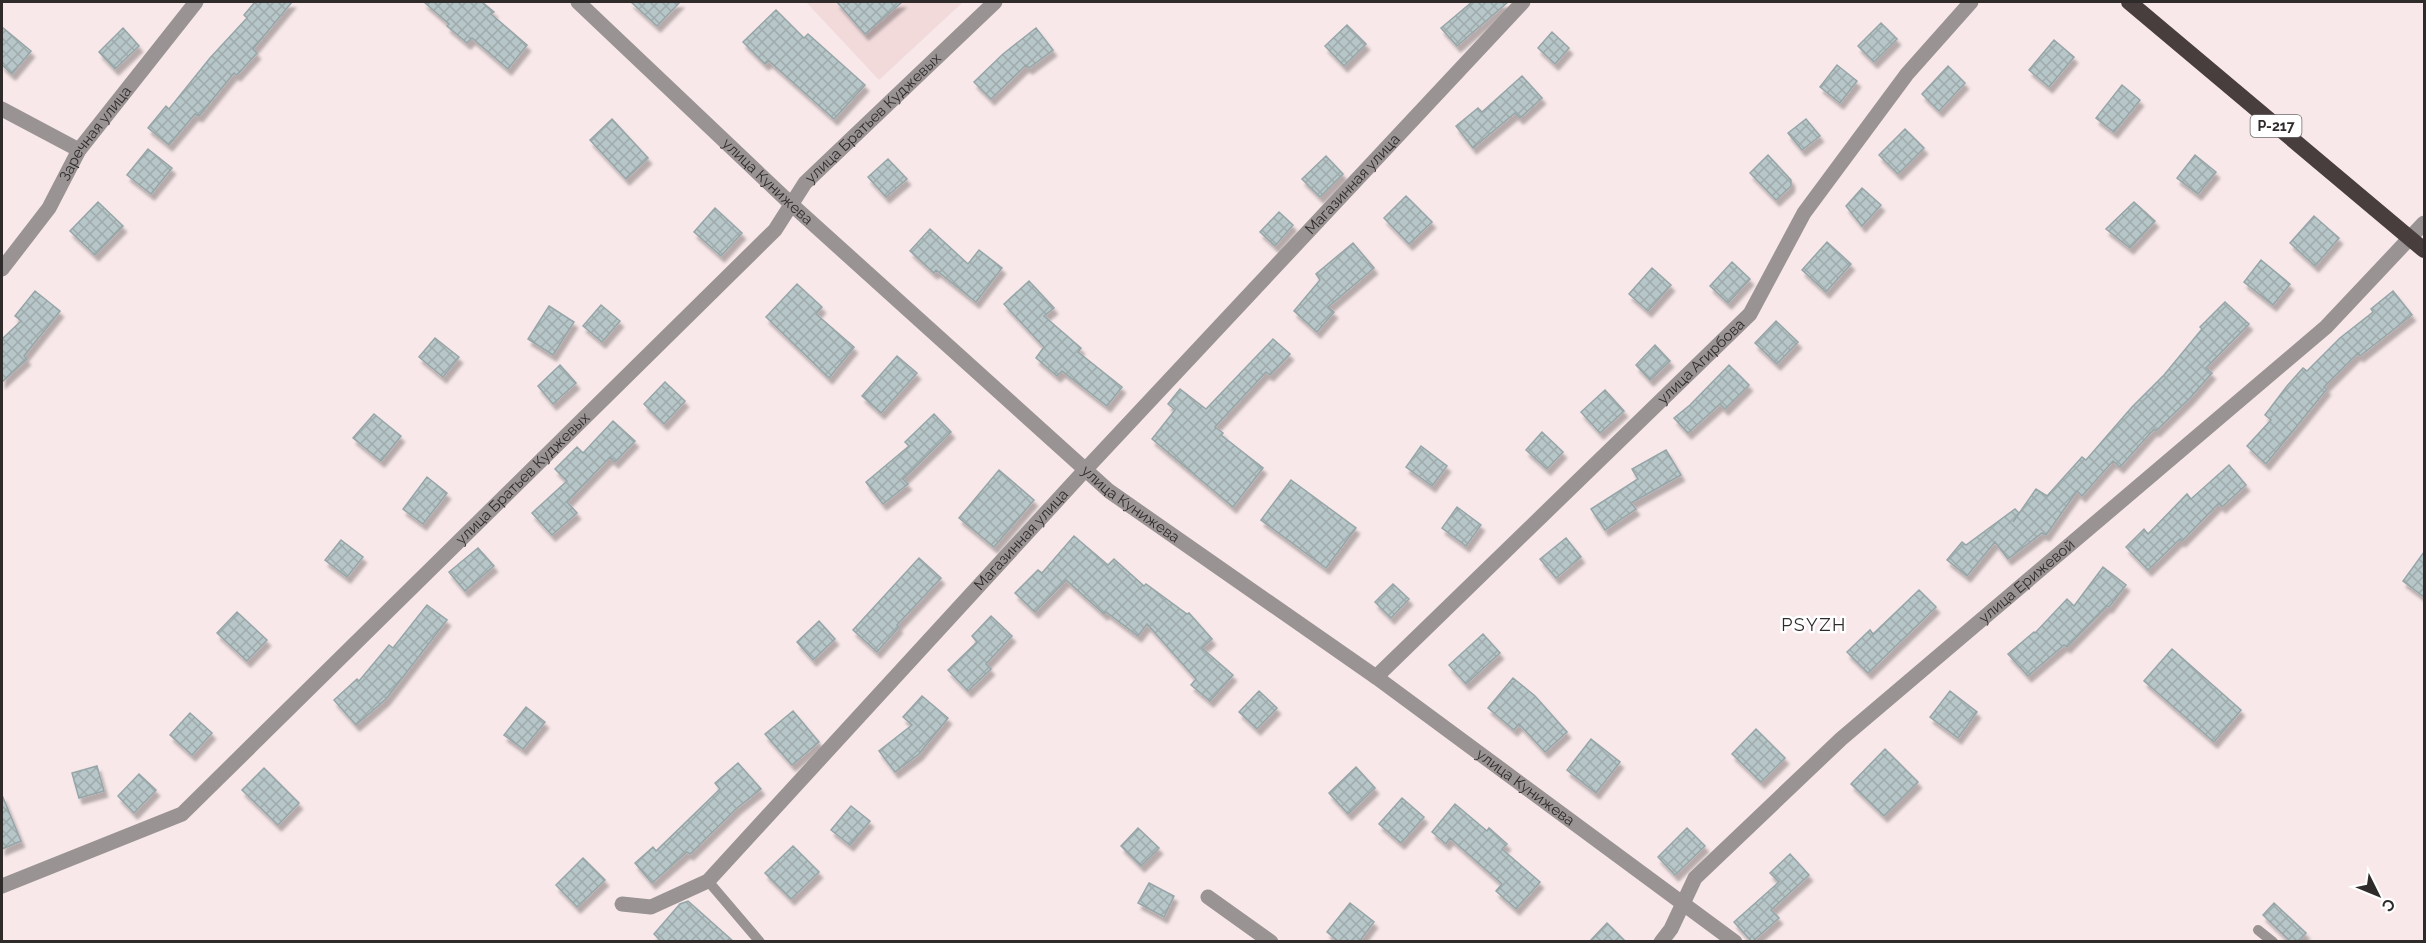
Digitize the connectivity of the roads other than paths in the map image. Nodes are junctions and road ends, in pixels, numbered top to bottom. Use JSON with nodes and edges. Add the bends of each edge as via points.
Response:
{"nodes":[{"id":1,"x":196,"y":2,"type":"edge"},
{"id":2,"x":578,"y":2,"type":"edge"},
{"id":3,"x":995,"y":2,"type":"edge"},
{"id":4,"x":1523,"y":2,"type":"edge"},
{"id":5,"x":1971,"y":2,"type":"edge"},
{"id":6,"x":2128,"y":2,"type":"edge"},
{"id":7,"x":2,"y":109,"type":"edge"},
{"id":8,"x":79,"y":150,"type":"junction"},
{"id":9,"x":791,"y":204,"type":"junction"},
{"id":10,"x":2424,"y":223,"type":"edge"},
{"id":11,"x":2411,"y":239,"type":"junction"},
{"id":12,"x":2424,"y":250,"type":"edge"},
{"id":13,"x":2,"y":269,"type":"edge"},
{"id":14,"x":1086,"y":470,"type":"junction"},
{"id":15,"x":1376,"y":676,"type":"junction"},
{"id":16,"x":708,"y":881,"type":"junction"},
{"id":17,"x":2,"y":886,"type":"edge"},
{"id":18,"x":1208,"y":897,"type":"dead end"},
{"id":19,"x":1681,"y":903,"type":"junction"},
{"id":20,"x":622,"y":904,"type":"dead end"},
{"id":21,"x":2258,"y":930,"type":"dead end"},
{"id":22,"x":760,"y":942,"type":"edge"},
{"id":23,"x":1271,"y":942,"type":"edge"},
{"id":24,"x":1661,"y":942,"type":"edge"},
{"id":25,"x":1735,"y":942,"type":"edge"},
{"id":26,"x":2273,"y":942,"type":"edge"}],
"edges":[{"from":1,"to":8,"type":"street","name":"Заречная улица"},
{"from":2,"to":9,"type":"street","name":"улица Кунижева"},
{"from":3,"to":9,"type":"street","name":"улица Братьев Куджевых","via":[[805,183]]},
{"from":4,"to":14,"type":"street","name":"Магазинная улица"},
{"from":5,"to":15,"type":"street","name":"улица Агирбова","via":[[1906,74],[1804,213],[1750,314]]},
{"from":6,"to":11,"type":"highway","number":"Р-217"},
{"from":7,"to":8,"type":"street"},
{"from":8,"to":13,"type":"street","name":"Заречная улица","via":[[49,208]]},
{"from":9,"to":14,"type":"street","name":"улица Кунижева"},
{"from":9,"to":17,"type":"street","name":"улица Братьев Куджевых","via":[[775,230],[182,814]]},
{"from":10,"to":11,"type":"street","name":"улица Ерижевой"},
{"from":11,"to":12,"type":"highway","number":"Р-217"},
{"from":11,"to":19,"type":"street","name":"улица Ерижевой","via":[[2326,327],[1841,739],[1695,878]]},
{"from":14,"to":15,"type":"street","name":"улица Кунижева","via":[[1110,491]]},
{"from":14,"to":16,"type":"street","name":"Магазинная улица"},
{"from":15,"to":19,"type":"street","name":"улица Кунижева"},
{"from":16,"to":20,"type":"street","name":"Магазинная улица","via":[[651,907]]},
{"from":16,"to":22,"type":"lane"},
{"from":18,"to":23,"type":"street"},
{"from":19,"to":24,"type":"street","name":"улица Ерижевой"},
{"from":19,"to":25,"type":"street","name":"улица Кунижева"},
{"from":21,"to":26,"type":"lane"}]}
